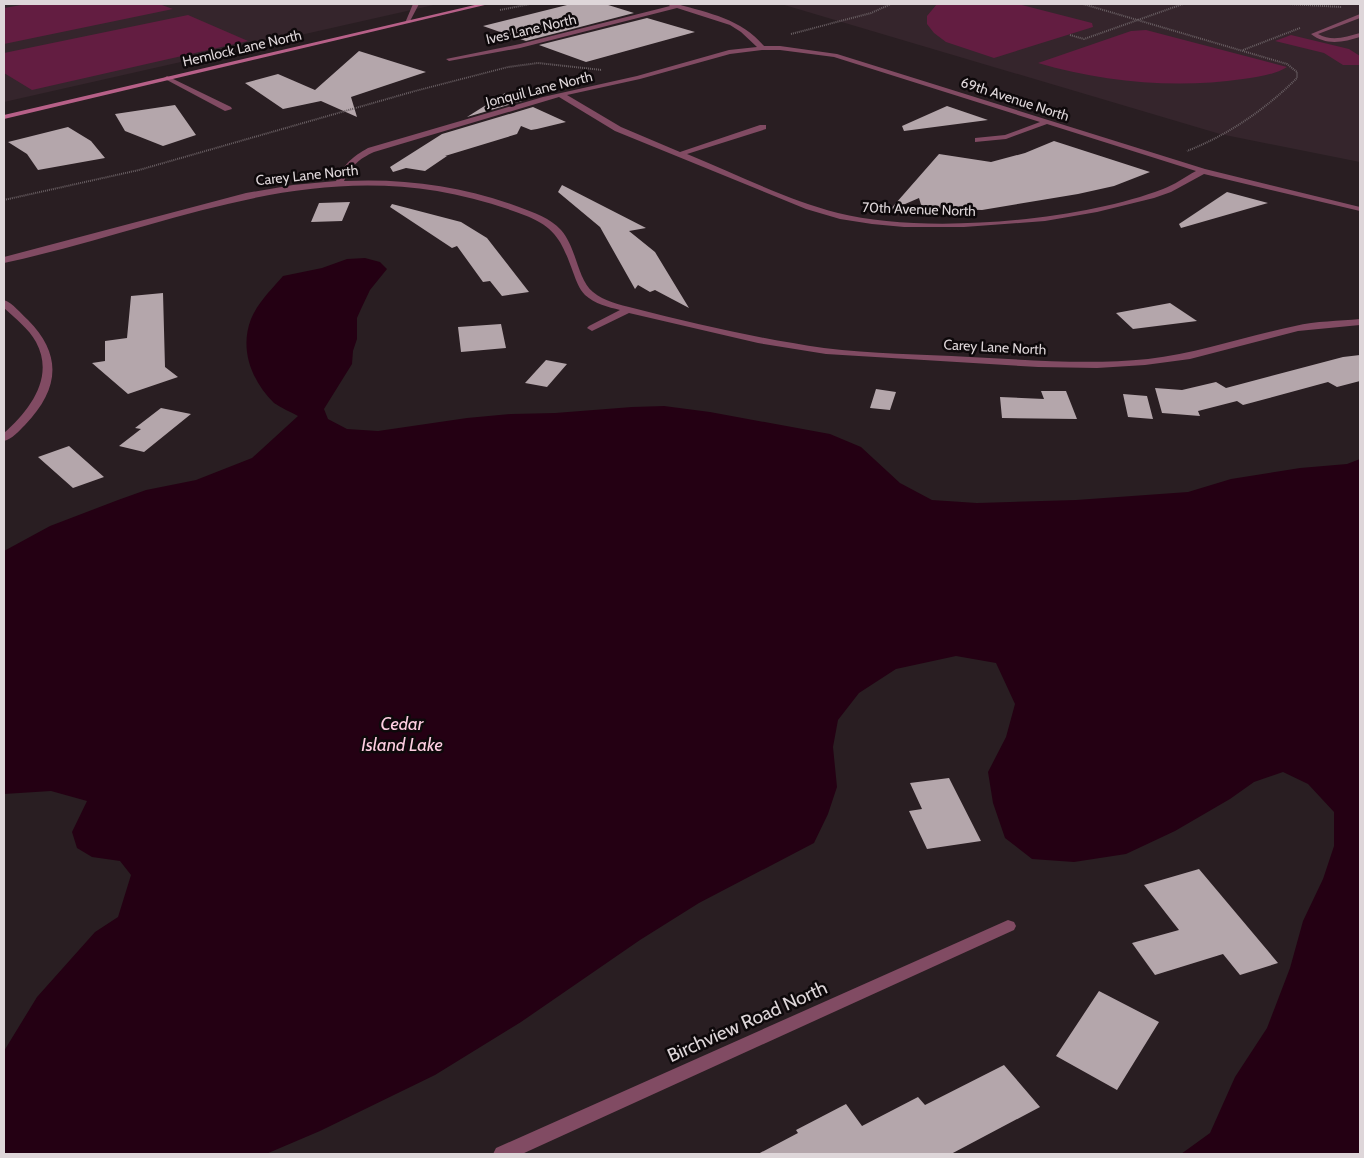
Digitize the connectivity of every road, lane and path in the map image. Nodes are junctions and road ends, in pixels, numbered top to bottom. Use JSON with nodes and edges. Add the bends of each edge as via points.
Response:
{"nodes":[{"id":1,"x":416,"y":4,"type":"edge"},
{"id":2,"x":486,"y":4,"type":"edge"},
{"id":3,"x":890,"y":4,"type":"edge"},
{"id":4,"x":1083,"y":4,"type":"edge"},
{"id":5,"x":1183,"y":4,"type":"edge"},
{"id":6,"x":1288,"y":4,"type":"edge"},
{"id":7,"x":674,"y":5,"type":"edge"},
{"id":8,"x":1347,"y":6,"type":"dead end"},
{"id":9,"x":1360,"y":16,"type":"edge"},
{"id":10,"x":1140,"y":20,"type":"junction"},
{"id":11,"x":407,"y":22,"type":"junction"},
{"id":12,"x":1360,"y":34,"type":"edge"},
{"id":13,"x":1070,"y":35,"type":"dead end"},
{"id":14,"x":760,"y":45,"type":"junction"},
{"id":15,"x":449,"y":58,"type":"dead end"},
{"id":16,"x":605,"y":71,"type":"dead end"},
{"id":17,"x":167,"y":78,"type":"junction"},
{"id":18,"x":561,"y":95,"type":"junction"},
{"id":19,"x":228,"y":109,"type":"dead end"},
{"id":20,"x":4,"y":117,"type":"edge"},
{"id":21,"x":1046,"y":122,"type":"junction"},
{"id":22,"x":763,"y":127,"type":"dead end"},
{"id":23,"x":978,"y":140,"type":"dead end"},
{"id":24,"x":680,"y":154,"type":"junction"},
{"id":25,"x":1167,"y":160,"type":"junction"},
{"id":26,"x":1203,"y":171,"type":"junction"},
{"id":27,"x":339,"y":183,"type":"junction"},
{"id":28,"x":4,"y":200,"type":"edge"},
{"id":29,"x":1360,"y":209,"type":"edge"},
{"id":30,"x":4,"y":260,"type":"edge"},
{"id":31,"x":4,"y":303,"type":"edge"},
{"id":32,"x":628,"y":310,"type":"junction"},
{"id":33,"x":1360,"y":322,"type":"edge"},
{"id":34,"x":592,"y":328,"type":"dead end"},
{"id":35,"x":4,"y":438,"type":"edge"},
{"id":36,"x":1008,"y":926,"type":"dead end"},
{"id":37,"x":503,"y":1154,"type":"edge"}],
"edges":[{"from":1,"to":11,"type":"lane"},
{"from":2,"to":11,"type":"main road","name":"Hemlock Lane North"},
{"from":3,"to":14,"type":"path","via":[[871,13]]},
{"from":4,"to":10,"type":"path"},
{"from":5,"to":10,"type":"path"},
{"from":6,"to":8,"type":"path"},
{"from":7,"to":14,"type":"street","via":[[736,25]]},
{"from":7,"to":15,"type":"street","name":"Ives Lane North","via":[[520,46]]},
{"from":9,"to":12,"type":"lane","via":[[1314,34],[1343,42]]},
{"from":10,"to":13,"type":"path","via":[[1084,39]]},
{"from":10,"to":25,"type":"path","via":[[1287,64],[1297,72],[1297,78],[1288,87],[1239,125],[1210,142]]},
{"from":11,"to":17,"type":"main road","name":"Hemlock Lane North"},
{"from":14,"to":18,"type":"street","name":"Jonquil Lane North"},
{"from":14,"to":21,"type":"street","name":"69th Avenue North","via":[[835,55]]},
{"from":16,"to":28,"type":"path","via":[[538,64],[508,67],[139,170]]},
{"from":17,"to":19,"type":"street"},
{"from":17,"to":20,"type":"main road","name":"Hemlock Lane North"},
{"from":18,"to":24,"type":"street","name":"70th Avenue North","via":[[606,123]]},
{"from":18,"to":27,"type":"street","name":"Jonquil Lane North","via":[[371,150],[348,165]]},
{"from":21,"to":23,"type":"street","via":[[1006,137]]},
{"from":21,"to":25,"type":"street","name":"69th Avenue North"},
{"from":22,"to":24,"type":"street"},
{"from":24,"to":26,"type":"street","name":"70th Avenue North","via":[[833,216],[904,225],[997,225],[1062,217],[1151,196]]},
{"from":25,"to":26,"type":"street","name":"69th Avenue North"},
{"from":26,"to":29,"type":"street","name":"69th Avenue North"},
{"from":27,"to":30,"type":"street","name":"Carey Lane North","via":[[259,193]]},
{"from":27,"to":32,"type":"street","name":"Carey Lane North","via":[[395,184],[456,191],[534,215],[552,225],[564,237],[585,289],[600,300]]},
{"from":31,"to":35,"type":"street","via":[[42,344],[48,372],[37,404]]},
{"from":32,"to":33,"type":"street","name":"Carey Lane North","via":[[758,340],[826,351],[1087,365],[1190,356],[1298,328]]},
{"from":32,"to":34,"type":"street"},
{"from":36,"to":37,"type":"street","name":"Birchview Road North"}]}
